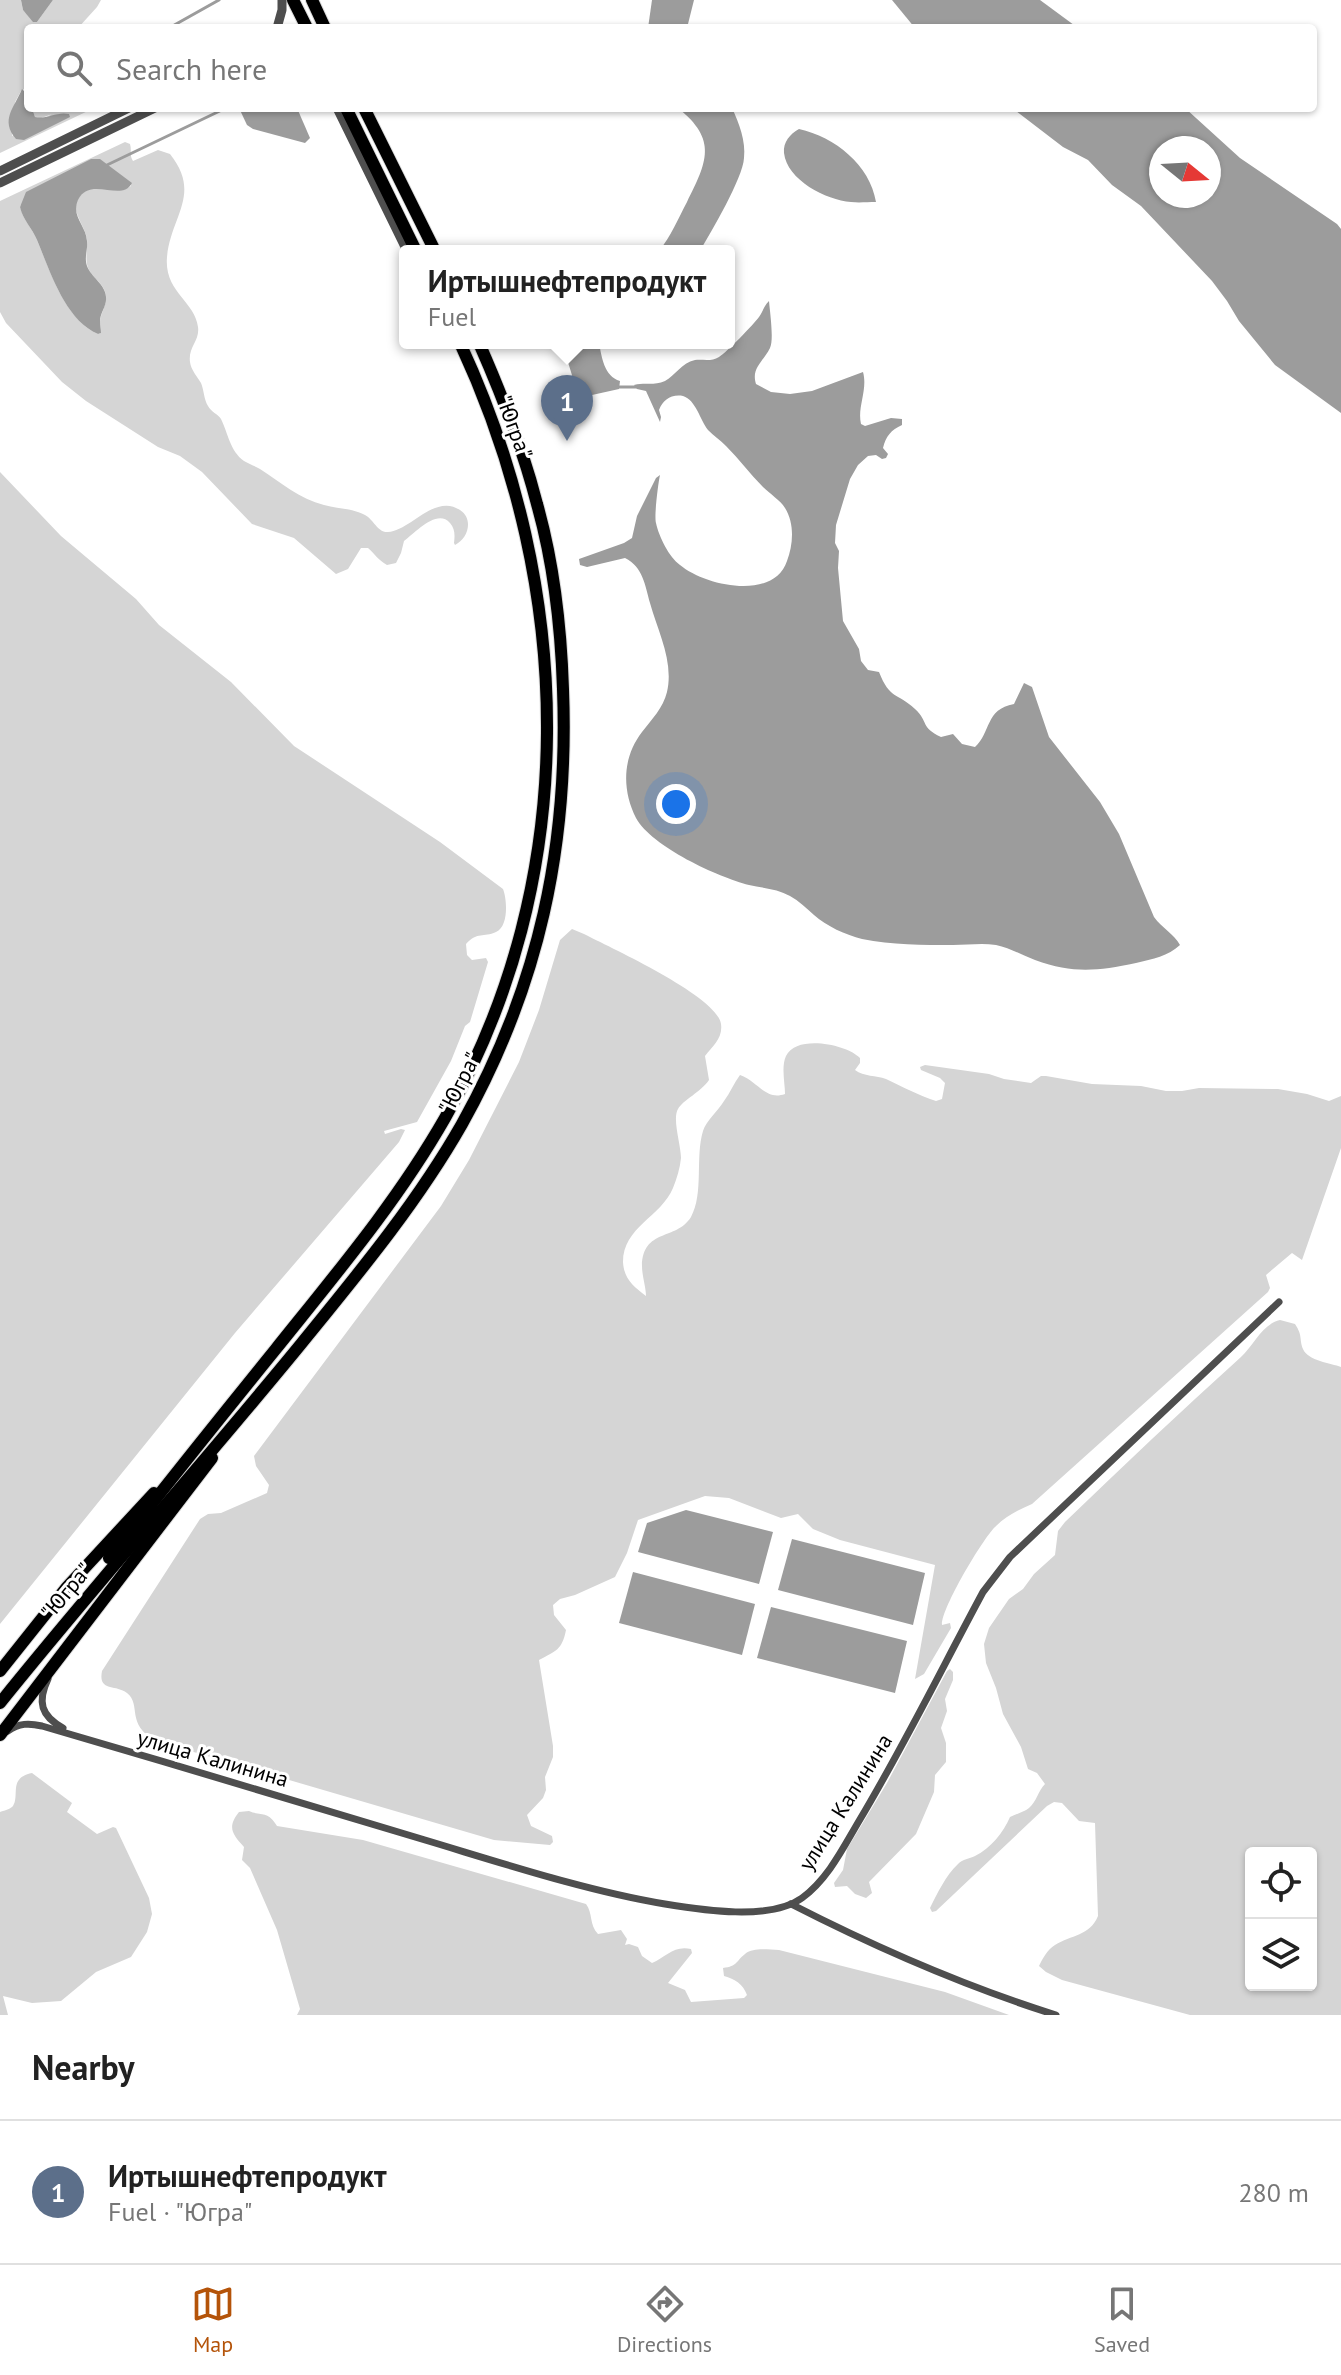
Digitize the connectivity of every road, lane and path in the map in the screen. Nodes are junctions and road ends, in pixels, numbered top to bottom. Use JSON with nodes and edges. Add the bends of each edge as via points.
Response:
{"nodes":[{"id":1,"x":312,"y":0,"type":"edge"},
{"id":2,"x":285,"y":1,"type":"edge"},
{"id":3,"x":278,"y":24,"type":"edge"},
{"id":4,"x":304,"y":24,"type":"edge"},
{"id":5,"x":323,"y":24,"type":"edge"},
{"id":6,"x":121,"y":112,"type":"edge"},
{"id":7,"x":147,"y":112,"type":"edge"},
{"id":8,"x":339,"y":112,"type":"edge"},
{"id":9,"x":348,"y":112,"type":"edge"},
{"id":10,"x":366,"y":112,"type":"edge"},
{"id":11,"x":0,"y":171,"type":"edge"},
{"id":12,"x":0,"y":183,"type":"edge"},
{"id":13,"x":404,"y":245,"type":"edge"},
{"id":14,"x":413,"y":245,"type":"edge"},
{"id":15,"x":432,"y":245,"type":"edge"},
{"id":16,"x":460,"y":349,"type":"edge"},
{"id":17,"x":481,"y":349,"type":"edge"},
{"id":18,"x":1279,"y":1302,"type":"dead end"},
{"id":19,"x":255,"y":1375,"type":"junction"},
{"id":20,"x":266,"y":1387,"type":"junction"},
{"id":21,"x":56,"y":1663,"type":"junction"},
{"id":22,"x":0,"y":1671,"type":"edge"},
{"id":23,"x":0,"y":1702,"type":"edge"},
{"id":24,"x":75,"y":1735,"type":"junction"},
{"id":25,"x":0,"y":1736,"type":"edge"},
{"id":26,"x":791,"y":1904,"type":"junction"},
{"id":27,"x":1056,"y":2015,"type":"edge"}],
"edges":[{"from":1,"to":5,"type":"main road"},
{"from":2,"to":3,"type":"street"},
{"from":2,"to":4,"type":"main road"},
{"from":6,"to":11,"type":"street"},
{"from":7,"to":12,"type":"street"},
{"from":8,"to":13,"type":"street"},
{"from":9,"to":14,"type":"main road"},
{"from":10,"to":15,"type":"main road"},
{"from":16,"to":19,"type":"main road","name":"\"Югра\"","via":[[509,467],[542,625],[546,765],[532,890],[494,1013],[446,1116],[365,1237]]},
{"from":17,"to":20,"type":"main road","name":"\"Югра\"","via":[[525,463],[555,594],[565,743],[554,868],[512,1018],[461,1125],[397,1223]]},
{"from":18,"to":26,"type":"street","name":"улица Калинина","via":[[994,1575],[833,1865]]},
{"from":19,"to":22,"type":"main road","via":[[67,1587]]},
{"from":19,"to":23,"type":"main road","name":"\"Югра\""},
{"from":20,"to":21,"type":"main road"},
{"from":20,"to":23,"type":"main road","name":"\"Югра\""},
{"from":21,"to":24,"type":"street","via":[[43,1693],[43,1708],[48,1719]]},
{"from":21,"to":25,"type":"main road"},
{"from":24,"to":25,"type":"street","name":"улица Калинина","via":[[29,1723]]},
{"from":24,"to":26,"type":"street","name":"улица Калинина","via":[[626,1896],[727,1910],[760,1911]]},
{"from":26,"to":27,"type":"street","via":[[900,1957]]}]}
